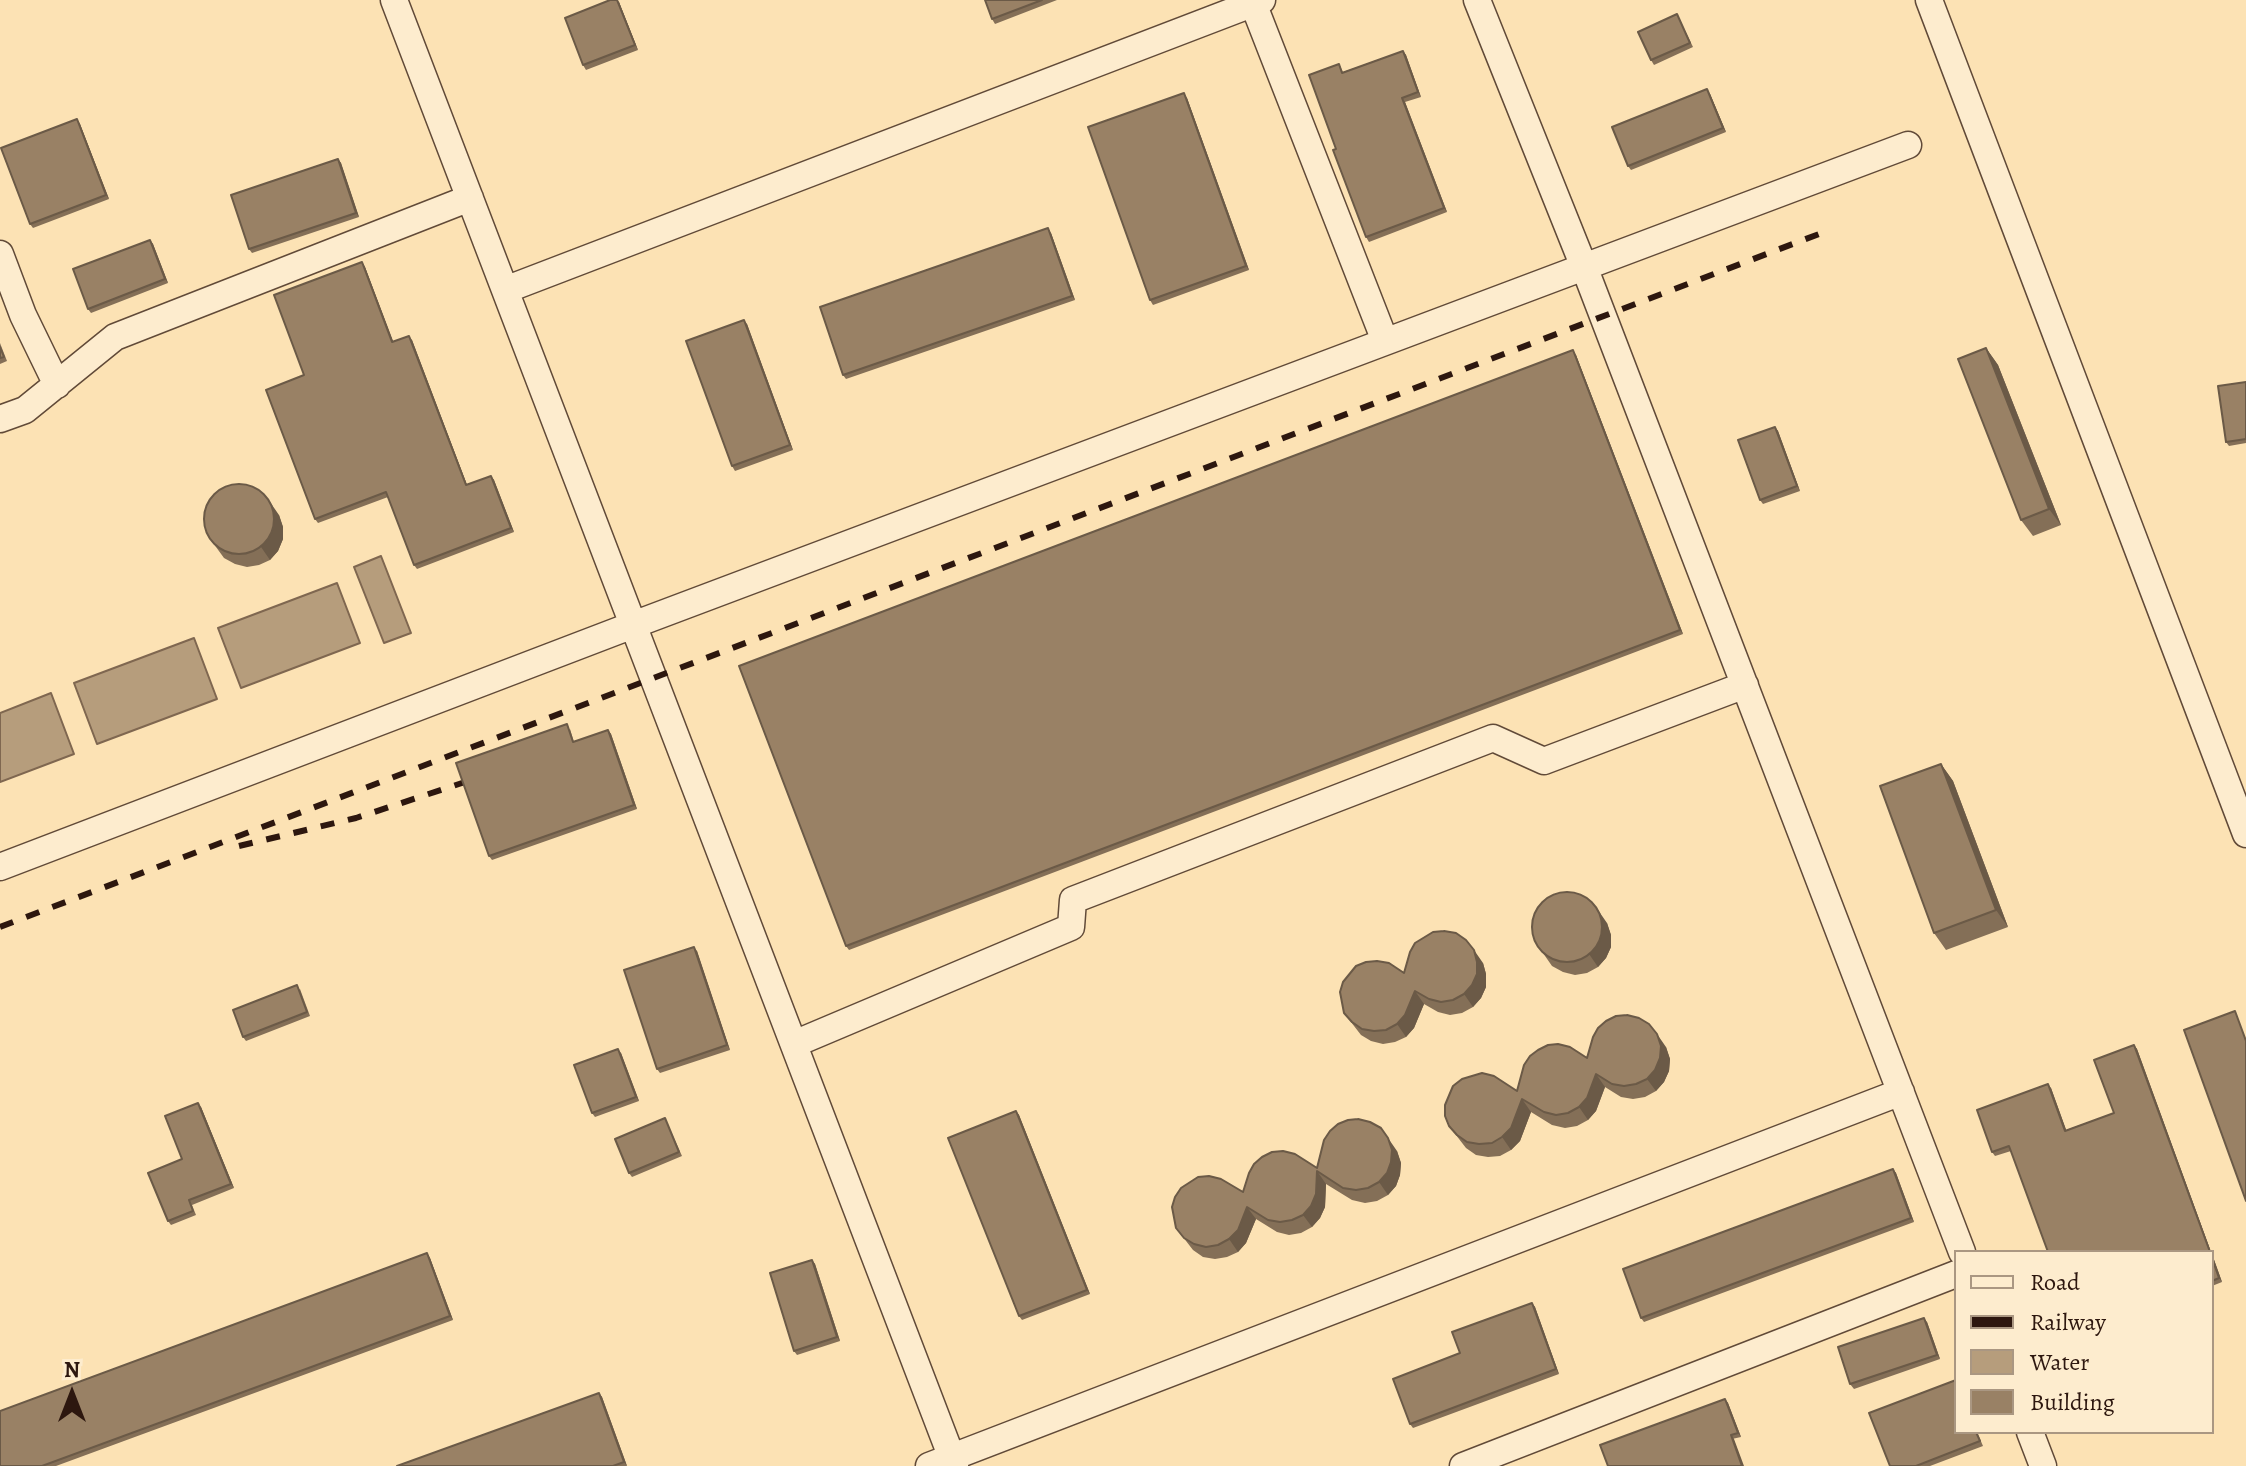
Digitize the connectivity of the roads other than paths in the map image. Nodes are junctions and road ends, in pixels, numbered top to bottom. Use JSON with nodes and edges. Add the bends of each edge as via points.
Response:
{"nodes":[{"id":1,"x":394,"y":0,"type":"edge"},
{"id":2,"x":1477,"y":0,"type":"edge"},
{"id":3,"x":1929,"y":0,"type":"edge"},
{"id":4,"x":1258,"y":2,"type":"edge"},
{"id":5,"x":1908,"y":145,"type":"dead end"},
{"id":6,"x":470,"y":198,"type":"junction"},
{"id":7,"x":0,"y":254,"type":"edge"},
{"id":8,"x":1584,"y":266,"type":"junction"},
{"id":9,"x":505,"y":290,"type":"junction"},
{"id":10,"x":1385,"y":341,"type":"junction"},
{"id":11,"x":57,"y":385,"type":"junction"},
{"id":12,"x":0,"y":419,"type":"edge"},
{"id":13,"x":633,"y":625,"type":"junction"},
{"id":14,"x":1745,"y":685,"type":"junction"},
{"id":15,"x":2246,"y":834,"type":"edge"},
{"id":16,"x":0,"y":867,"type":"edge"},
{"id":17,"x":794,"y":1044,"type":"junction"},
{"id":18,"x":1901,"y":1092,"type":"junction"},
{"id":19,"x":1961,"y":1250,"type":"edge"},
{"id":20,"x":1954,"y":1275,"type":"edge"},
{"id":21,"x":2031,"y":1434,"type":"edge"},
{"id":22,"x":945,"y":1463,"type":"edge"},
{"id":23,"x":1463,"y":1466,"type":"edge"},
{"id":24,"x":2043,"y":1466,"type":"edge"}],
"edges":[{"from":1,"to":6,"type":"lane"},
{"from":2,"to":8,"type":"lane"},
{"from":3,"to":15,"type":"lane"},
{"from":4,"to":9,"type":"lane"},
{"from":4,"to":10,"type":"lane"},
{"from":5,"to":8,"type":"lane"},
{"from":6,"to":9,"type":"lane"},
{"from":6,"to":11,"type":"lane","via":[[115,337]]},
{"from":7,"to":11,"type":"lane"},
{"from":8,"to":10,"type":"lane"},
{"from":8,"to":14,"type":"lane"},
{"from":9,"to":13,"type":"lane"},
{"from":10,"to":13,"type":"lane"},
{"from":11,"to":12,"type":"lane","via":[[25,410]]},
{"from":13,"to":16,"type":"lane"},
{"from":13,"to":17,"type":"lane"},
{"from":14,"to":17,"type":"lane","via":[[1544,761],[1493,738],[1073,900],[1071,927]]},
{"from":14,"to":18,"type":"lane"},
{"from":17,"to":22,"type":"lane"},
{"from":18,"to":19,"type":"lane"},
{"from":18,"to":22,"type":"lane"},
{"from":20,"to":23,"type":"lane"},
{"from":21,"to":24,"type":"lane"}]}
